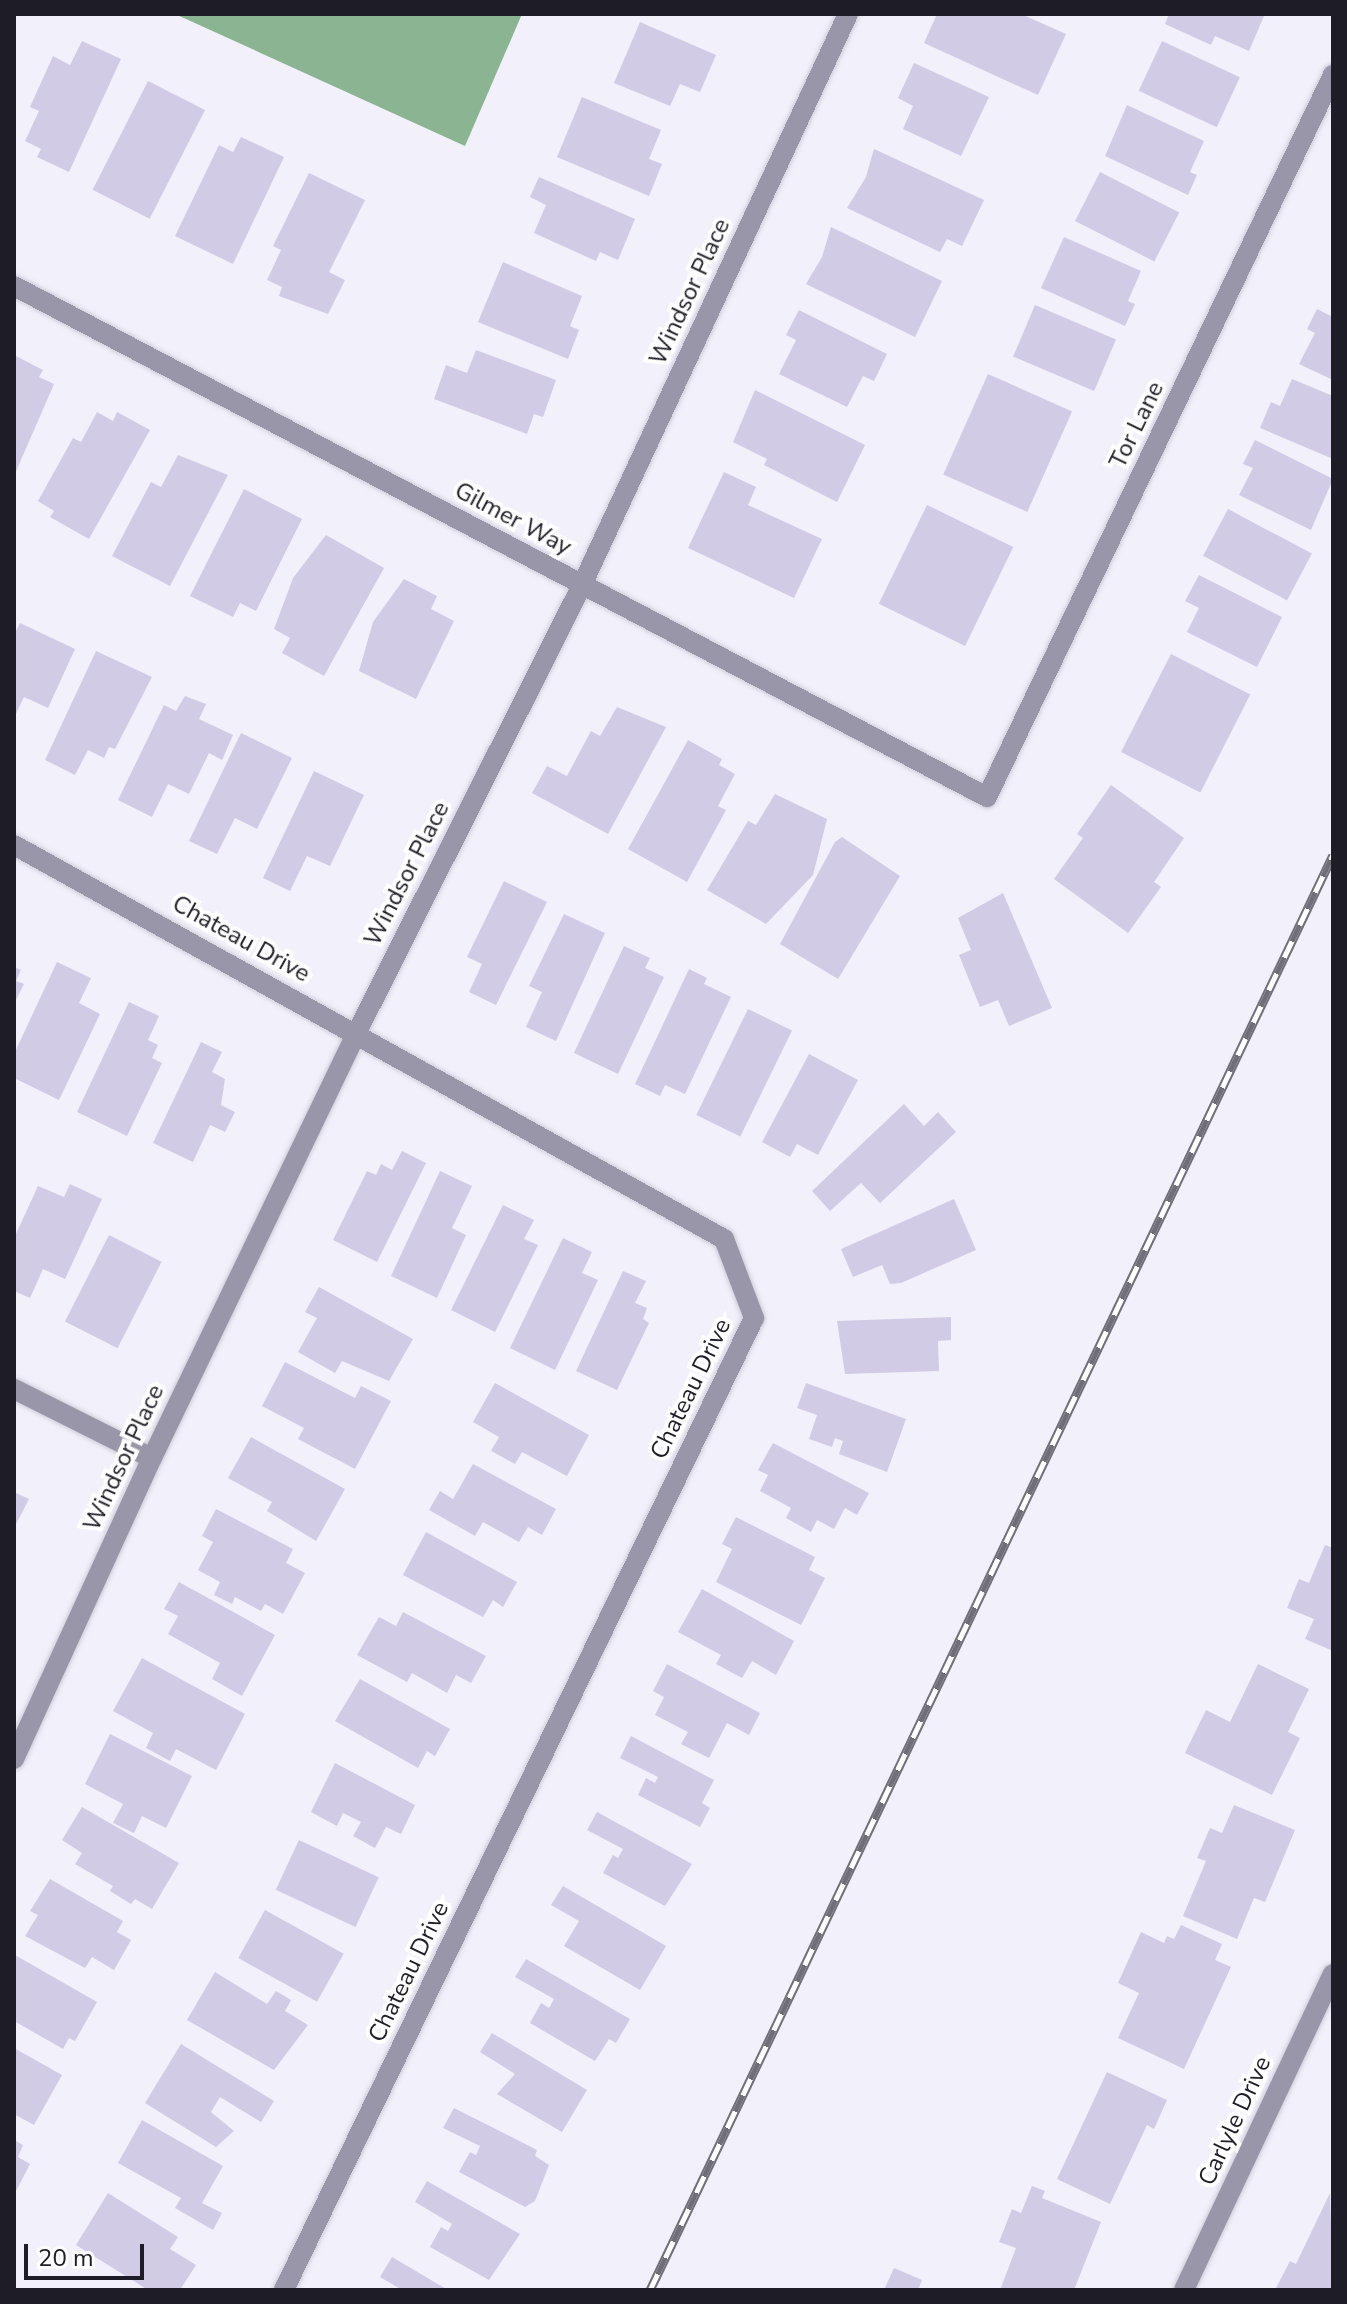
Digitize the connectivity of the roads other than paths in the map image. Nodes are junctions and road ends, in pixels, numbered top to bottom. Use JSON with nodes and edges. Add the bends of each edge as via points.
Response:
{"nodes":[{"id":1,"x":848,"y":14,"type":"edge"},
{"id":2,"x":1333,"y":75,"type":"edge"},
{"id":3,"x":14,"y":286,"type":"edge"},
{"id":4,"x":582,"y":585,"type":"junction"},
{"id":5,"x":987,"y":797,"type":"joint"},
{"id":6,"x":14,"y":845,"type":"edge"},
{"id":7,"x":357,"y":1032,"type":"junction"},
{"id":8,"x":14,"y":1389,"type":"edge"},
{"id":9,"x":152,"y":1458,"type":"junction"},
{"id":10,"x":14,"y":1759,"type":"edge"},
{"id":11,"x":1333,"y":1974,"type":"edge"},
{"id":12,"x":284,"y":2290,"type":"edge"},
{"id":13,"x":1184,"y":2290,"type":"edge"}],
"edges":[{"from":1,"to":4,"type":"street","name":"Windsor Place"},
{"from":2,"to":5,"type":"street","name":"Tor Lane"},
{"from":3,"to":4,"type":"street","name":"Gilmer Way"},
{"from":4,"to":5,"type":"street","name":"Gilmer Way"},
{"from":4,"to":7,"type":"street","name":"Windsor Place"},
{"from":6,"to":7,"type":"street","name":"Chateau Drive"},
{"from":7,"to":9,"type":"street","name":"Windsor Place"},
{"from":7,"to":12,"type":"street","name":"Chateau Drive","via":[[724,1239],[754,1318]]},
{"from":8,"to":9,"type":"street"},
{"from":9,"to":10,"type":"street","name":"Windsor Place"},
{"from":11,"to":13,"type":"street","name":"Carlyle Drive"}]}
